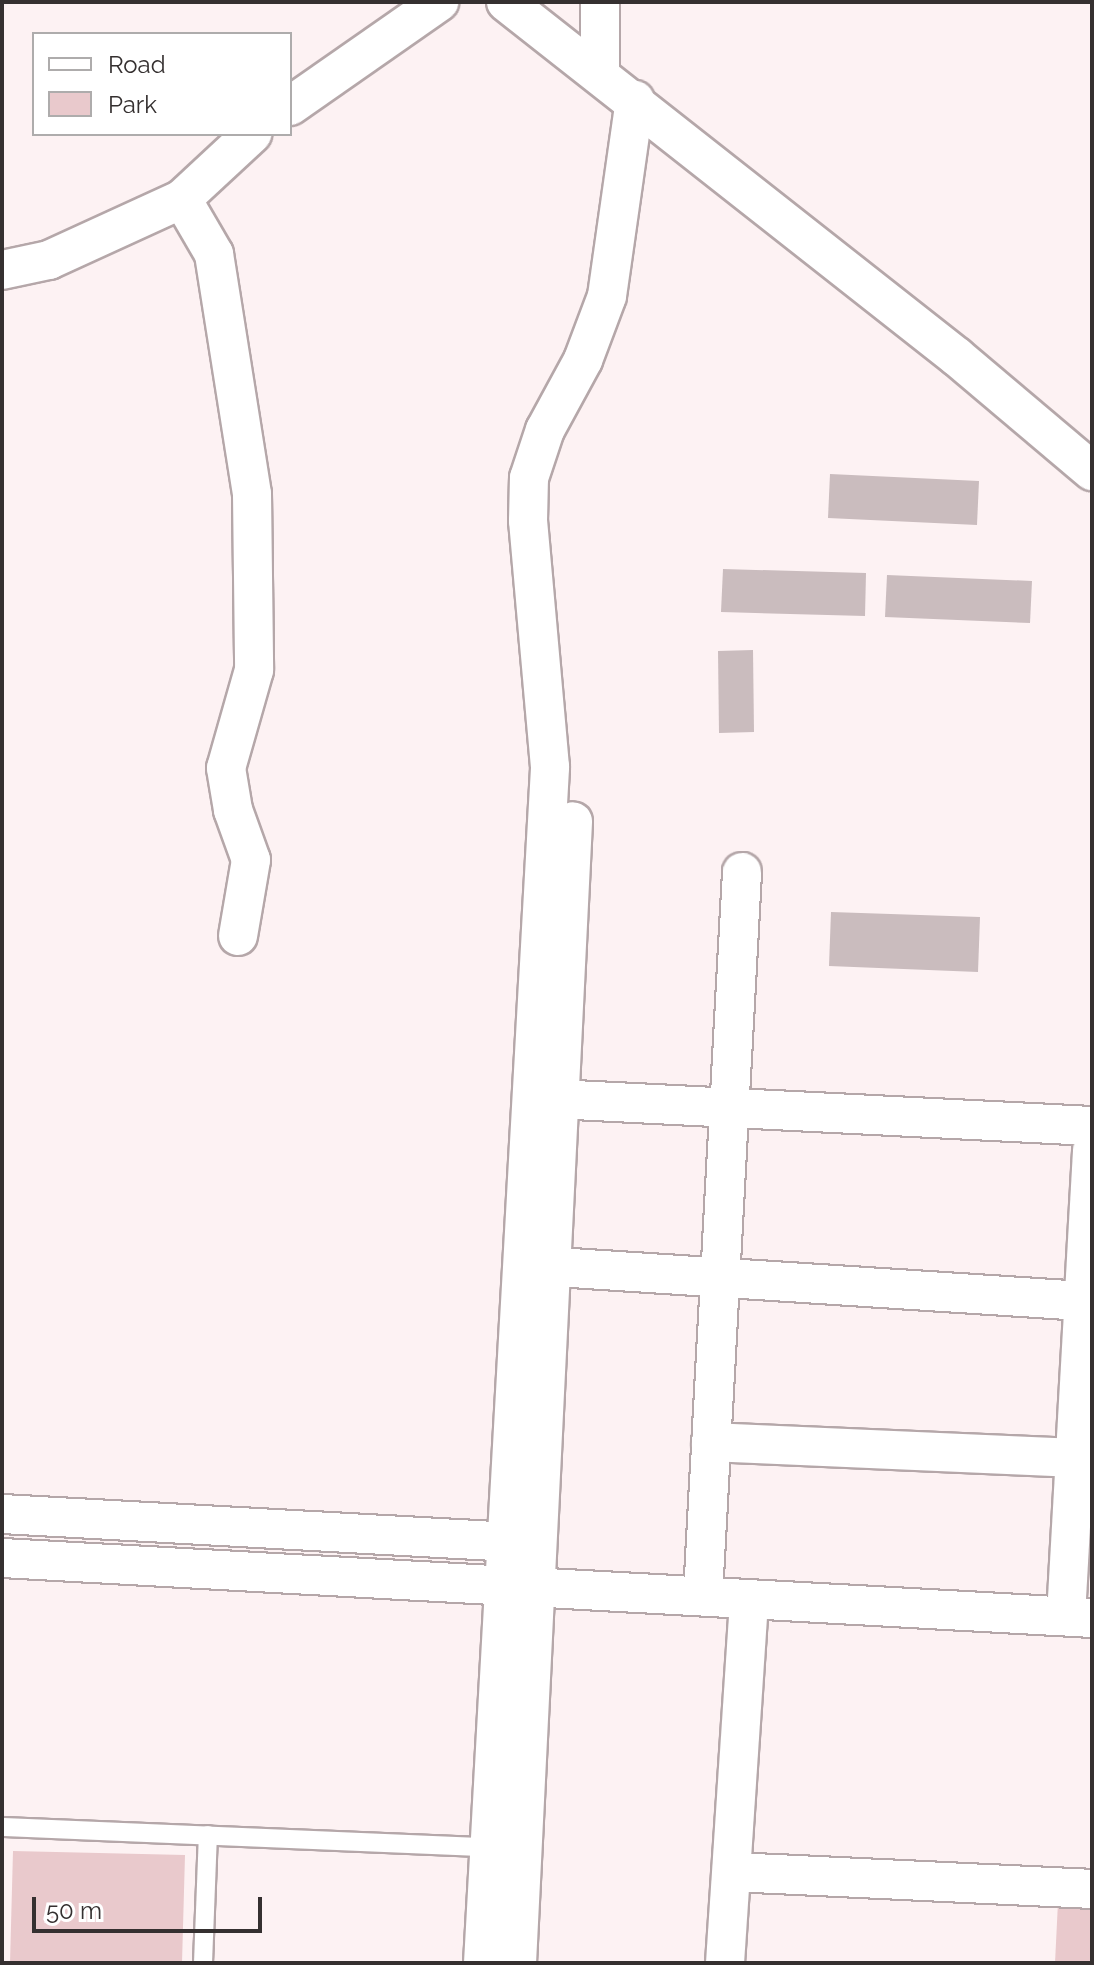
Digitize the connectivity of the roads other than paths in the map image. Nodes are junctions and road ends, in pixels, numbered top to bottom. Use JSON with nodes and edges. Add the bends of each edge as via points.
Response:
{"nodes":[{"id":1,"x":439,"y":2,"type":"edge"},
{"id":2,"x":506,"y":2,"type":"edge"},
{"id":3,"x":600,"y":2,"type":"edge"},
{"id":4,"x":600,"y":73,"type":"junction"},
{"id":5,"x":635,"y":100,"type":"junction"},
{"id":6,"x":292,"y":105,"type":"edge"},
{"id":7,"x":250,"y":136,"type":"edge"},
{"id":8,"x":182,"y":199,"type":"junction"},
{"id":9,"x":2,"y":270,"type":"edge"},
{"id":10,"x":1092,"y":471,"type":"edge"},
{"id":11,"x":742,"y":872,"type":"dead end"},
{"id":12,"x":238,"y":936,"type":"dead end"},
{"id":13,"x":546,"y":1098,"type":"junction"},
{"id":14,"x":729,"y":1107,"type":"junction"},
{"id":15,"x":1092,"y":1126,"type":"edge"},
{"id":16,"x":1092,"y":1151,"type":"edge"},
{"id":17,"x":536,"y":1265,"type":"junction"},
{"id":18,"x":720,"y":1277,"type":"junction"},
{"id":19,"x":1083,"y":1301,"type":"junction"},
{"id":20,"x":711,"y":1442,"type":"junction"},
{"id":21,"x":1075,"y":1458,"type":"junction"},
{"id":22,"x":2,"y":1514,"type":"edge"},
{"id":23,"x":521,"y":1542,"type":"junction"},
{"id":24,"x":2,"y":1558,"type":"edge"},
{"id":25,"x":519,"y":1587,"type":"junction"},
{"id":26,"x":703,"y":1595,"type":"junction"},
{"id":27,"x":749,"y":1600,"type":"junction"},
{"id":28,"x":1079,"y":1617,"type":"edge"},
{"id":29,"x":2,"y":1827,"type":"edge"},
{"id":30,"x":208,"y":1835,"type":"junction"},
{"id":31,"x":489,"y":1847,"type":"junction"},
{"id":32,"x":733,"y":1872,"type":"junction"},
{"id":33,"x":1092,"y":1889,"type":"edge"},
{"id":34,"x":203,"y":1963,"type":"edge"},
{"id":35,"x":483,"y":1963,"type":"edge"},
{"id":36,"x":517,"y":1963,"type":"edge"},
{"id":37,"x":725,"y":1963,"type":"edge"}],
"edges":[{"from":1,"to":6,"type":"street"},
{"from":2,"to":4,"type":"street"},
{"from":3,"to":4,"type":"street"},
{"from":4,"to":5,"type":"street"},
{"from":5,"to":10,"type":"street"},
{"from":5,"to":13,"type":"street","via":[[607,296],[583,360],[545,430],[529,478],[528,521],[563,766]]},
{"from":7,"to":8,"type":"street"},
{"from":8,"to":9,"type":"street","via":[[49,260]]},
{"from":8,"to":12,"type":"street","via":[[214,254],[252,494],[254,670],[226,768],[233,810],[251,860]]},
{"from":11,"to":14,"type":"street"},
{"from":13,"to":14,"type":"street"},
{"from":13,"to":17,"type":"street"},
{"from":14,"to":15,"type":"street"},
{"from":14,"to":18,"type":"street"},
{"from":16,"to":19,"type":"street"},
{"from":17,"to":18,"type":"street"},
{"from":17,"to":23,"type":"street"},
{"from":18,"to":19,"type":"street"},
{"from":18,"to":20,"type":"street"},
{"from":19,"to":21,"type":"street"},
{"from":20,"to":21,"type":"street"},
{"from":20,"to":26,"type":"street"},
{"from":21,"to":28,"type":"street"},
{"from":22,"to":23,"type":"street"},
{"from":23,"to":25,"type":"street"},
{"from":24,"to":25,"type":"street"},
{"from":25,"to":26,"type":"street"},
{"from":25,"to":31,"type":"street"},
{"from":25,"to":36,"type":"street"},
{"from":26,"to":27,"type":"street"},
{"from":27,"to":28,"type":"street"},
{"from":27,"to":32,"type":"street"},
{"from":29,"to":30,"type":"lane"},
{"from":30,"to":31,"type":"lane"},
{"from":30,"to":34,"type":"lane"},
{"from":31,"to":35,"type":"street"},
{"from":32,"to":33,"type":"street"},
{"from":32,"to":37,"type":"street"}]}
